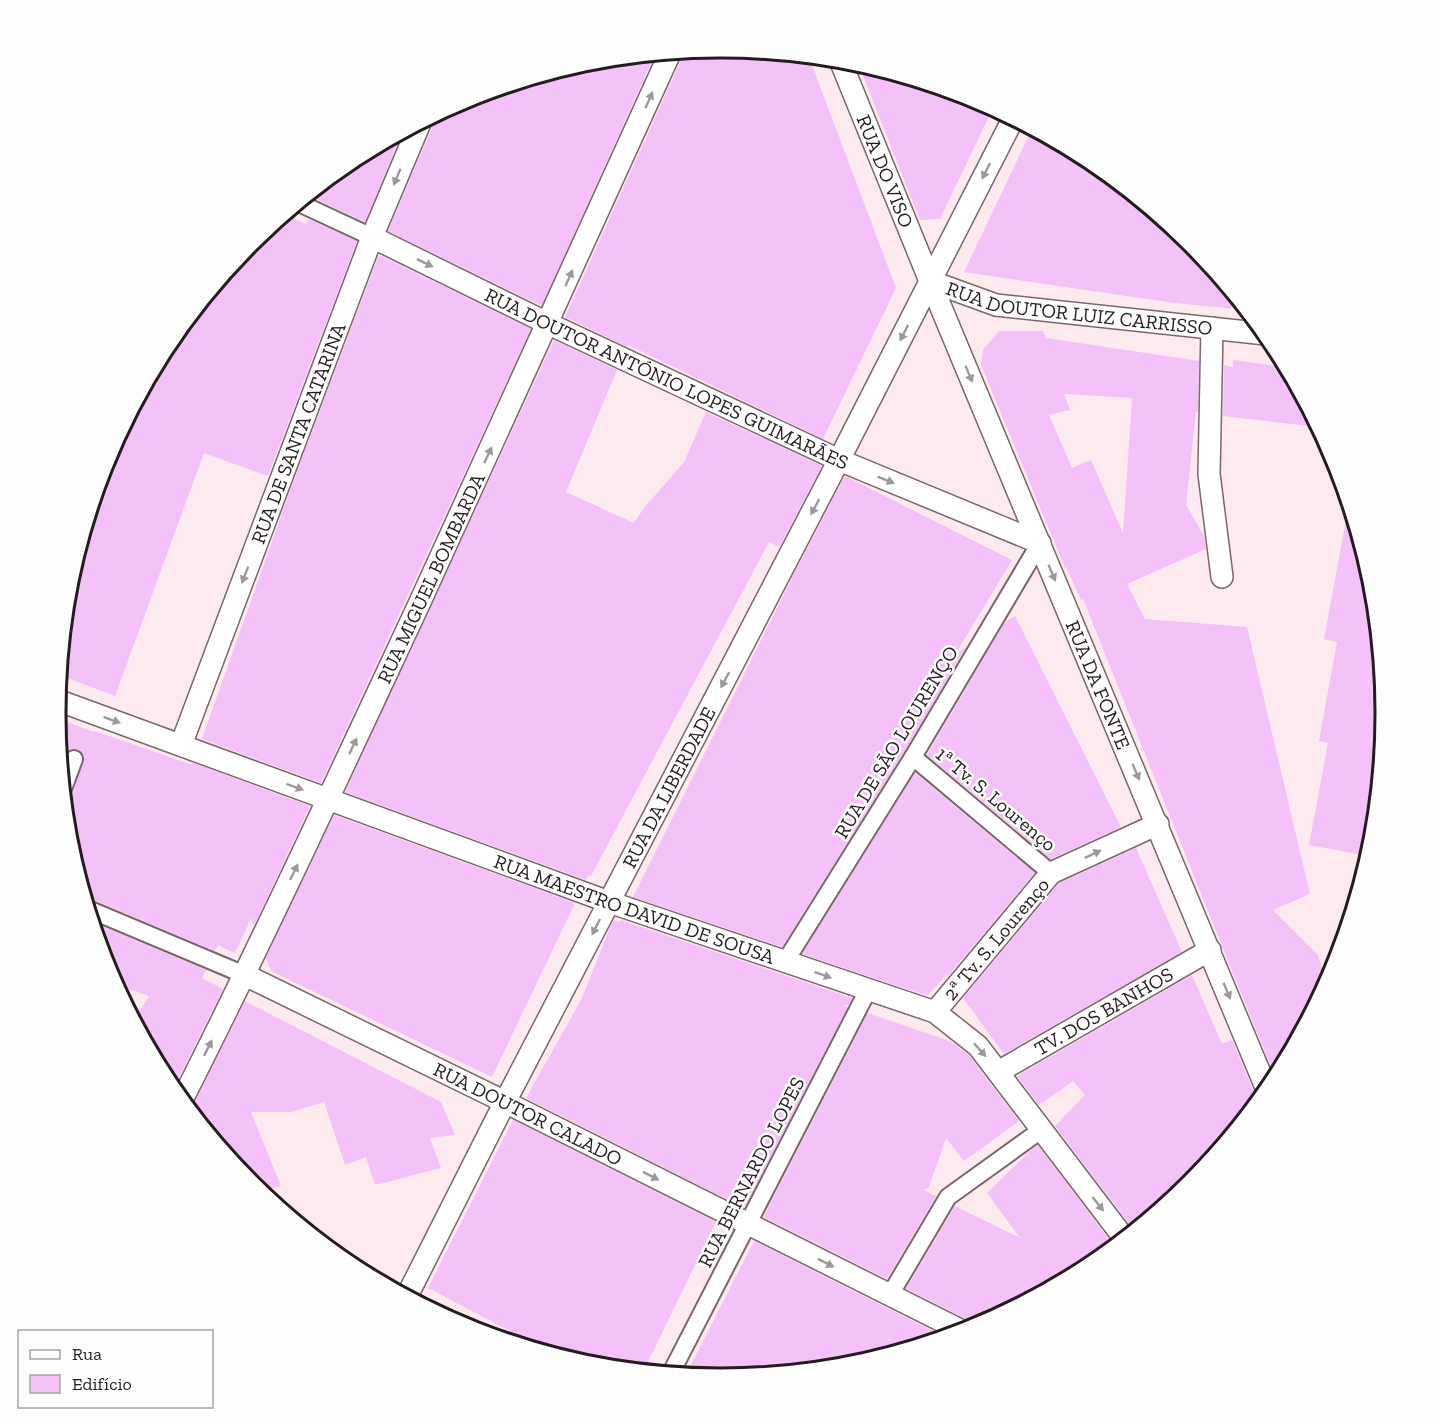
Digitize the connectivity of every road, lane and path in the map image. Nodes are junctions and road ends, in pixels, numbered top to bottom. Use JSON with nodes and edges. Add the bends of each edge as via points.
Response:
{"nodes":[{"id":1,"x":666,"y":61,"type":"edge"},
{"id":2,"x":844,"y":70,"type":"edge"},
{"id":3,"x":1010,"y":126,"type":"edge"},
{"id":4,"x":415,"y":134,"type":"edge"},
{"id":5,"x":307,"y":207,"type":"edge"},
{"id":6,"x":372,"y":237,"type":"junction"},
{"id":7,"x":930,"y":281,"type":"junction"},
{"id":8,"x":549,"y":324,"type":"junction"},
{"id":9,"x":1212,"y":328,"type":"junction"},
{"id":10,"x":1253,"y":333,"type":"edge"},
{"id":11,"x":839,"y":460,"type":"junction"},
{"id":12,"x":1040,"y":543,"type":"junction"},
{"id":13,"x":1222,"y":577,"type":"dead end"},
{"id":14,"x":66,"y":702,"type":"edge"},
{"id":15,"x":181,"y":745,"type":"junction"},
{"id":16,"x":913,"y":757,"type":"junction"},
{"id":17,"x":74,"y":759,"type":"dead end"},
{"id":18,"x":69,"y":773,"type":"edge"},
{"id":19,"x":328,"y":800,"type":"junction"},
{"id":20,"x":1158,"y":824,"type":"junction"},
{"id":21,"x":1051,"y":873,"type":"junction"},
{"id":22,"x":609,"y":902,"type":"junction"},
{"id":23,"x":98,"y":913,"type":"edge"},
{"id":24,"x":1210,"y":951,"type":"junction"},
{"id":25,"x":785,"y":962,"type":"junction"},
{"id":26,"x":245,"y":975,"type":"junction"},
{"id":27,"x":868,"y":990,"type":"junction"},
{"id":28,"x":935,"y":1012,"type":"junction"},
{"id":29,"x":998,"y":1072,"type":"junction"},
{"id":30,"x":1263,"y":1079,"type":"edge"},
{"id":31,"x":186,"y":1091,"type":"edge"},
{"id":32,"x":505,"y":1102,"type":"junction"},
{"id":33,"x":1041,"y":1130,"type":"junction"},
{"id":34,"x":748,"y":1224,"type":"junction"},
{"id":35,"x":1119,"y":1232,"type":"edge"},
{"id":36,"x":410,"y":1289,"type":"edge"},
{"id":37,"x":890,"y":1295,"type":"junction"},
{"id":38,"x":951,"y":1325,"type":"edge"},
{"id":39,"x":675,"y":1366,"type":"edge"}],
"edges":[{"from":8,"to":1,"type":"street","name":"RUA MIGUEL BOMBARDA","one_way":true},
{"from":2,"to":7,"type":"street","name":"RUA DO VISO"},
{"from":3,"to":7,"type":"street","name":"RUA DA LIBERDADE","one_way":true},
{"from":4,"to":6,"type":"street","name":"RUA DE SANTA CATARINA","one_way":true},
{"from":5,"to":6,"type":"street","name":"RUA DOUTOR ANTÓNIO LOPES GUIMARÃES"},
{"from":6,"to":8,"type":"street","name":"RUA DOUTOR ANTÓNIO LOPES GUIMARÃES","one_way":true},
{"from":6,"to":15,"type":"street","name":"RUA DE SANTA CATARINA","one_way":true},
{"from":7,"to":9,"type":"street","name":"RUA DOUTOR LUIZ CARRISSO","via":[[991,304]]},
{"from":7,"to":11,"type":"street","name":"RUA DA LIBERDADE","one_way":true},
{"from":7,"to":12,"type":"street","name":"RUA DA FONTE","one_way":true},
{"from":8,"to":11,"type":"street","name":"RUA DOUTOR ANTÓNIO LOPES GUIMARÃES"},
{"from":19,"to":8,"type":"street","name":"RUA MIGUEL BOMBARDA","one_way":true},
{"from":9,"to":10,"type":"street","name":"RUA DOUTOR LUIZ CARRISSO"},
{"from":9,"to":13,"type":"street","via":[[1209,474]]},
{"from":11,"to":12,"type":"street","name":"RUA DOUTOR ANTÓNIO LOPES GUIMARÃES","one_way":true},
{"from":11,"to":22,"type":"street","name":"RUA DA LIBERDADE","one_way":true},
{"from":12,"to":16,"type":"street","name":"RUA DE SÃO LOURENÇO"},
{"from":12,"to":20,"type":"street","name":"RUA DA FONTE","one_way":true},
{"from":14,"to":15,"type":"street","name":"RUA MAESTRO DAVID DE SOUSA","one_way":true},
{"from":15,"to":19,"type":"street","name":"RUA MAESTRO DAVID DE SOUSA","one_way":true},
{"from":16,"to":21,"type":"street","name":"1ª Tv. S. Lourenço"},
{"from":16,"to":25,"type":"street","name":"RUA DE SÃO LOURENÇO"},
{"from":17,"to":18,"type":"street"},
{"from":19,"to":22,"type":"street","name":"RUA MAESTRO DAVID DE SOUSA"},
{"from":26,"to":19,"type":"street","name":"RUA MIGUEL BOMBARDA","one_way":true},
{"from":21,"to":20,"type":"street","name":"2ª Tv. S. Lourenço","one_way":true},
{"from":20,"to":24,"type":"street","name":"RUA DA FONTE"},
{"from":21,"to":28,"type":"street","name":"2ª Tv. S. Lourenço"},
{"from":22,"to":25,"type":"street","name":"RUA MAESTRO DAVID DE SOUSA"},
{"from":22,"to":32,"type":"street","name":"RUA DA LIBERDADE","one_way":true},
{"from":23,"to":26,"type":"street","name":"RUA DOUTOR CALADO"},
{"from":24,"to":29,"type":"street","name":"TV. DOS BANHOS"},
{"from":24,"to":30,"type":"street","name":"RUA DA FONTE","one_way":true},
{"from":25,"to":27,"type":"street","name":"RUA MAESTRO DAVID DE SOUSA","one_way":true},
{"from":31,"to":26,"type":"street","name":"RUA MIGUEL BOMBARDA","one_way":true},
{"from":26,"to":32,"type":"street","name":"RUA DOUTOR CALADO"},
{"from":27,"to":28,"type":"street","name":"RUA MAESTRO DAVID DE SOUSA"},
{"from":27,"to":34,"type":"street","name":"RUA BERNARDO LOPES"},
{"from":28,"to":29,"type":"street","name":"RUA MAESTRO DAVID DE SOUSA","one_way":true,"via":[[978,1046]]},
{"from":29,"to":33,"type":"street","name":"RUA MAESTRO DAVID DE SOUSA"},
{"from":32,"to":34,"type":"street","name":"RUA DOUTOR CALADO","one_way":true},
{"from":32,"to":36,"type":"street","name":"RUA DA LIBERDADE"},
{"from":33,"to":35,"type":"street","name":"RUA MAESTRO DAVID DE SOUSA","one_way":true},
{"from":33,"to":37,"type":"street","via":[[948,1197]]},
{"from":34,"to":37,"type":"street","name":"RUA DOUTOR CALADO","one_way":true},
{"from":34,"to":39,"type":"street","name":"RUA BERNARDO LOPES"},
{"from":37,"to":38,"type":"street","name":"RUA DOUTOR CALADO"}]}
